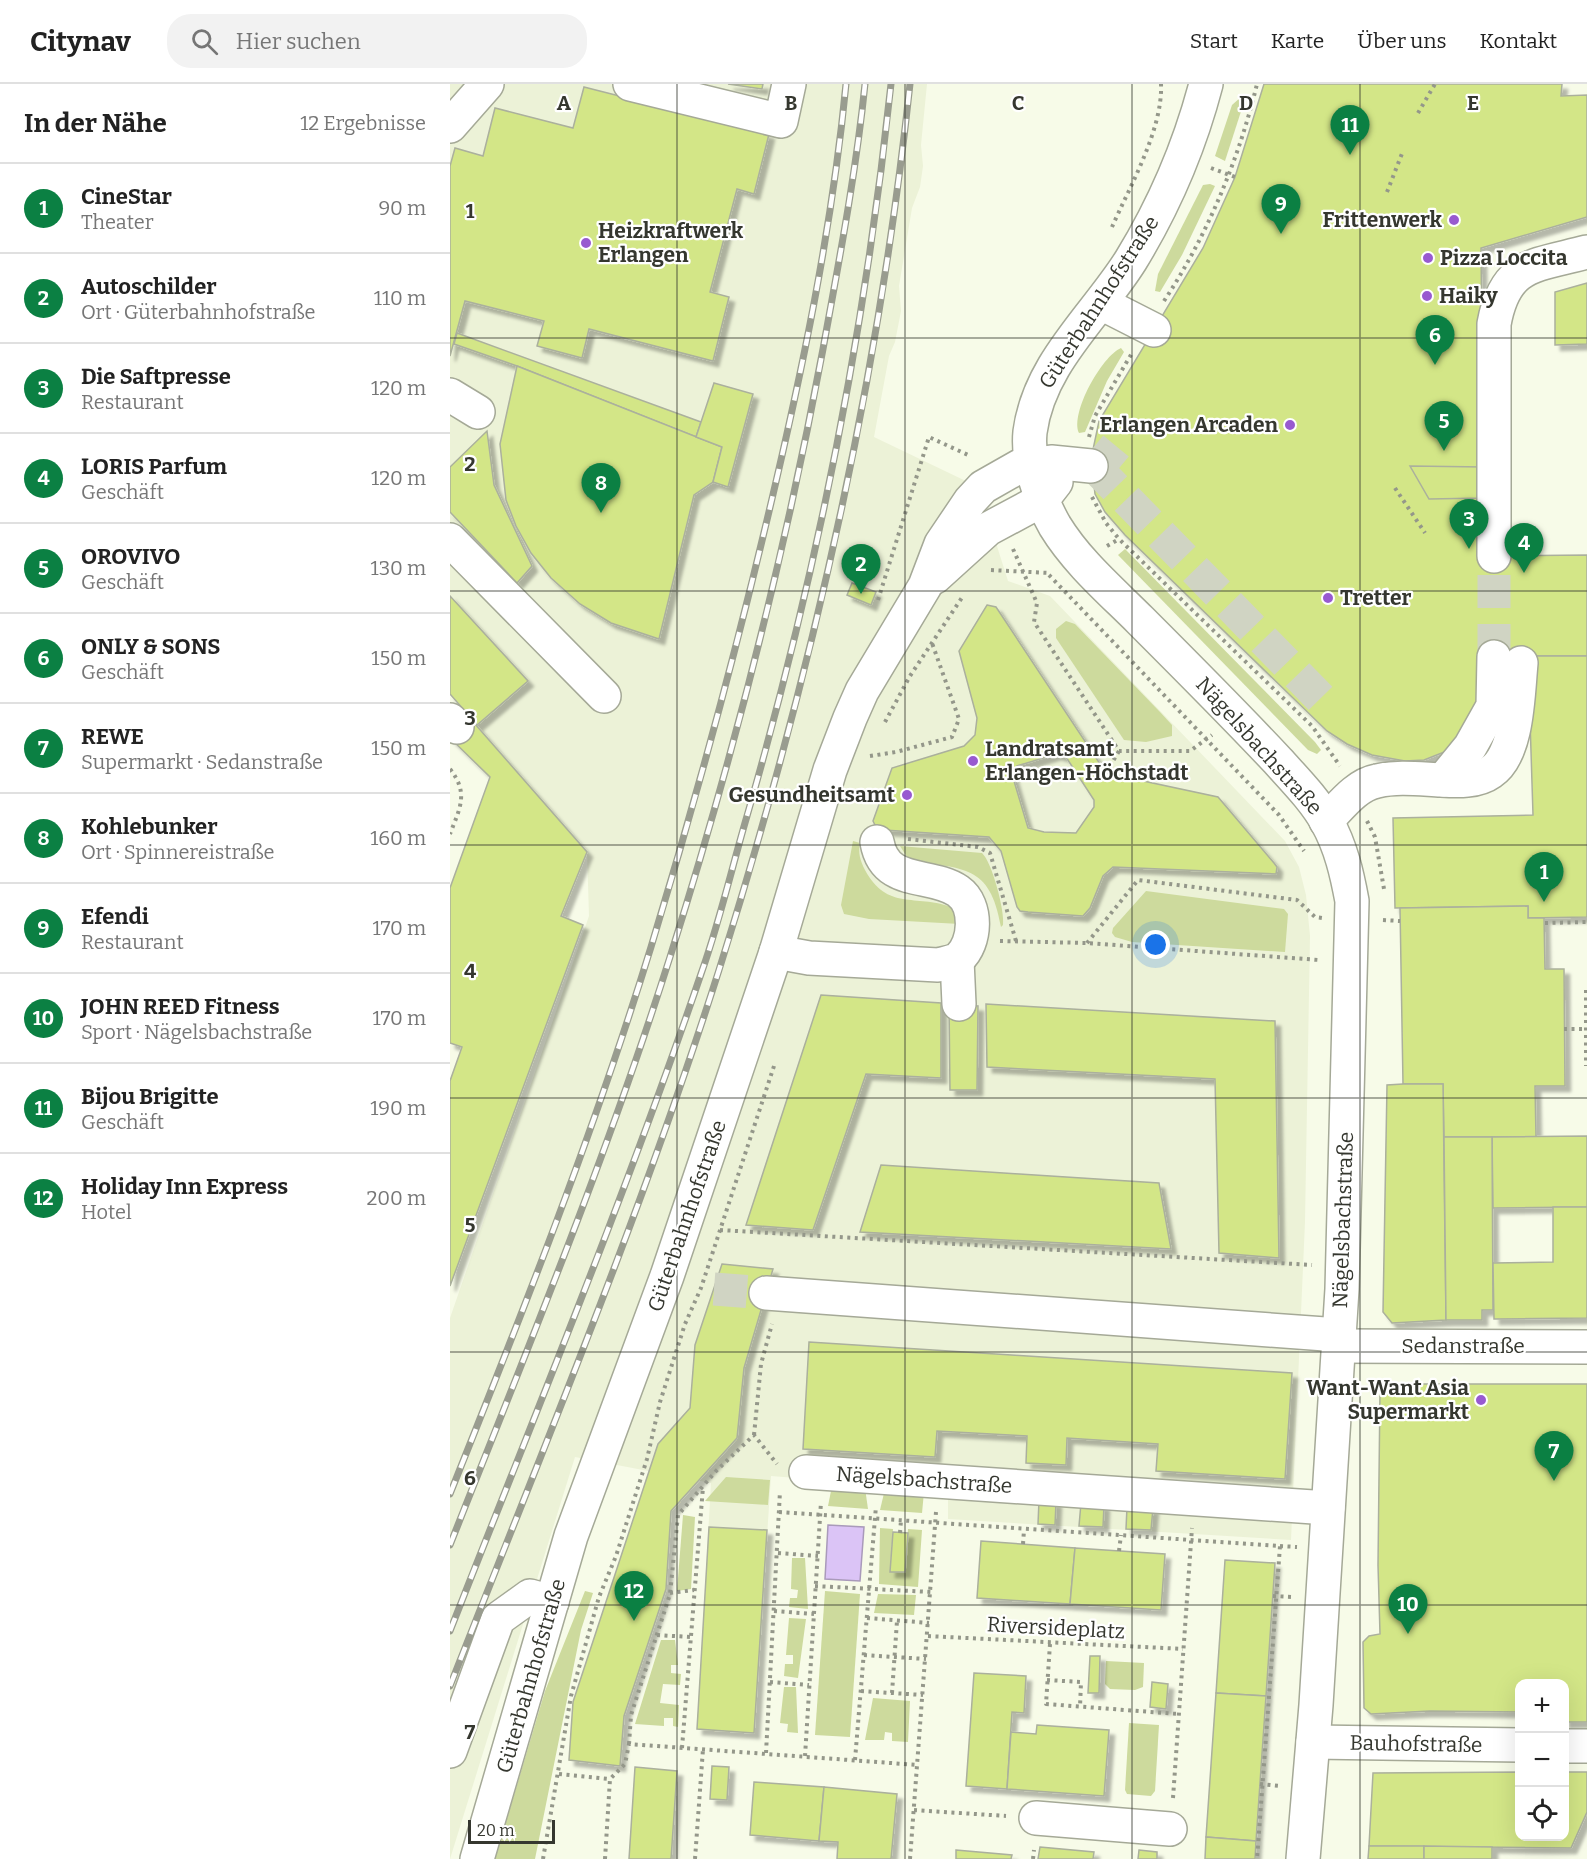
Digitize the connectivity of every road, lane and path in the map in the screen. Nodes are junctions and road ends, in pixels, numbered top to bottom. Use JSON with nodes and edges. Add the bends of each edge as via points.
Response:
{"nodes":[{"id":1,"x":487,"y":84,"type":"edge"},
{"id":2,"x":630,"y":84,"type":"edge"},
{"id":3,"x":789,"y":84,"type":"edge"},
{"id":4,"x":1161,"y":84,"type":"edge"},
{"id":5,"x":1206,"y":84,"type":"edge"},
{"id":6,"x":1257,"y":84,"type":"edge"},
{"id":7,"x":1435,"y":84,"type":"edge"},
{"id":8,"x":1418,"y":113,"type":"dead end"},
{"id":9,"x":450,"y":126,"type":"edge"},
{"id":10,"x":1403,"y":152,"type":"dead end"},
{"id":11,"x":1387,"y":192,"type":"dead end"},
{"id":12,"x":1107,"y":236,"type":"dead end"},
{"id":13,"x":1587,"y":252,"type":"edge"},
{"id":14,"x":1101,"y":303,"type":"junction"},
{"id":15,"x":1150,"y":329,"type":"junction"},
{"id":16,"x":450,"y":395,"type":"edge"},
{"id":17,"x":478,"y":412,"type":"dead end"},
{"id":18,"x":968,"y":455,"type":"dead end"},
{"id":19,"x":1033,"y":464,"type":"junction"},
{"id":20,"x":1082,"y":465,"type":"junction"},
{"id":21,"x":1395,"y":488,"type":"dead end"},
{"id":22,"x":1042,"y":500,"type":"junction"},
{"id":23,"x":1425,"y":532,"type":"dead end"},
{"id":24,"x":1119,"y":539,"type":"junction"},
{"id":25,"x":450,"y":540,"type":"edge"},
{"id":26,"x":1494,"y":556,"type":"tunnel mouth"},
{"id":27,"x":1081,"y":560,"type":"junction"},
{"id":28,"x":988,"y":569,"type":"dead end"},
{"id":29,"x":1022,"y":570,"type":"junction"},
{"id":30,"x":1048,"y":574,"type":"junction"},
{"id":31,"x":925,"y":586,"type":"junction"},
{"id":32,"x":965,"y":592,"type":"dead end"},
{"id":33,"x":875,"y":612,"type":"dead end"},
{"id":34,"x":932,"y":643,"type":"junction"},
{"id":35,"x":1507,"y":660,"type":"tunnel mouth"},
{"id":36,"x":604,"y":696,"type":"dead end"},
{"id":37,"x":1237,"y":717,"type":"junction"},
{"id":38,"x":883,"y":727,"type":"dead end"},
{"id":39,"x":1205,"y":740,"type":"junction"},
{"id":40,"x":874,"y":746,"type":"dead end"},
{"id":41,"x":1119,"y":750,"type":"junction"},
{"id":42,"x":870,"y":756,"type":"junction"},
{"id":43,"x":866,"y":766,"type":"dead end"},
{"id":44,"x":450,"y":769,"type":"edge"},
{"id":45,"x":1106,"y":773,"type":"dead end"},
{"id":46,"x":1355,"y":792,"type":"junction"},
{"id":47,"x":1326,"y":820,"type":"junction"},
{"id":48,"x":450,"y":834,"type":"edge"},
{"id":49,"x":877,"y":842,"type":"dead end"},
{"id":50,"x":1306,"y":858,"type":"dead end"},
{"id":51,"x":1384,"y":898,"type":"dead end"},
{"id":52,"x":1385,"y":909,"type":"dead end"},
{"id":53,"x":1321,"y":911,"type":"dead end"},
{"id":54,"x":1332,"y":920,"type":"junction"},
{"id":55,"x":1587,"y":922,"type":"edge"},
{"id":56,"x":1545,"y":923,"type":"dead end"},
{"id":57,"x":1385,"y":931,"type":"dead end"},
{"id":58,"x":1087,"y":944,"type":"junction"},
{"id":59,"x":964,"y":950,"type":"junction"},
{"id":60,"x":1322,"y":951,"type":"dead end"},
{"id":61,"x":776,"y":952,"type":"junction"},
{"id":62,"x":1321,"y":960,"type":"junction"},
{"id":63,"x":1320,"y":970,"type":"dead end"},
{"id":64,"x":1586,"y":990,"type":"edge"},
{"id":65,"x":959,"y":1004,"type":"dead end"},
{"id":66,"x":1564,"y":1029,"type":"dead end"},
{"id":67,"x":1586,"y":1029,"type":"edge"},
{"id":68,"x":776,"y":1060,"type":"dead end"},
{"id":69,"x":1587,"y":1066,"type":"edge"},
{"id":70,"x":686,"y":1220,"type":"junction"},
{"id":71,"x":720,"y":1230,"type":"junction"},
{"id":72,"x":1315,"y":1253,"type":"dead end"},
{"id":73,"x":1315,"y":1265,"type":"junction"},
{"id":74,"x":1315,"y":1274,"type":"dead end"},
{"id":75,"x":773,"y":1294,"type":"joint"},
{"id":76,"x":1339,"y":1340,"type":"junction"},
{"id":77,"x":1587,"y":1347,"type":"edge"},
{"id":78,"x":754,"y":1435,"type":"junction"},
{"id":79,"x":790,"y":1475,"type":"junction"},
{"id":80,"x":939,"y":1481,"type":"junction"},
{"id":81,"x":703,"y":1486,"type":"junction"},
{"id":82,"x":1194,"y":1499,"type":"junction"},
{"id":83,"x":1315,"y":1507,"type":"junction"},
{"id":84,"x":779,"y":1512,"type":"junction"},
{"id":85,"x":820,"y":1515,"type":"junction"},
{"id":86,"x":875,"y":1519,"type":"junction"},
{"id":87,"x":901,"y":1520,"type":"junction"},
{"id":88,"x":935,"y":1522,"type":"junction"},
{"id":89,"x":1024,"y":1530,"type":"junction"},
{"id":90,"x":900,"y":1533,"type":"dead end"},
{"id":91,"x":1121,"y":1535,"type":"junction"},
{"id":92,"x":1191,"y":1540,"type":"junction"},
{"id":93,"x":1023,"y":1544,"type":"dead end"},
{"id":94,"x":1280,"y":1546,"type":"junction"},
{"id":95,"x":1300,"y":1547,"type":"junction"},
{"id":96,"x":1119,"y":1551,"type":"dead end"},
{"id":97,"x":778,"y":1553,"type":"junction"},
{"id":98,"x":818,"y":1556,"type":"junction"},
{"id":99,"x":1299,"y":1558,"type":"dead end"},
{"id":100,"x":816,"y":1586,"type":"junction"},
{"id":101,"x":1298,"y":1588,"type":"dead end"},
{"id":102,"x":694,"y":1590,"type":"junction"},
{"id":103,"x":870,"y":1590,"type":"junction"},
{"id":104,"x":931,"y":1592,"type":"junction"},
{"id":105,"x":670,"y":1593,"type":"junction"},
{"id":106,"x":1274,"y":1597,"type":"junction"},
{"id":107,"x":552,"y":1602,"type":"junction"},
{"id":108,"x":774,"y":1611,"type":"junction"},
{"id":109,"x":814,"y":1614,"type":"junction"},
{"id":110,"x":867,"y":1618,"type":"junction"},
{"id":111,"x":897,"y":1621,"type":"junction"},
{"id":112,"x":929,"y":1623,"type":"junction"},
{"id":113,"x":657,"y":1635,"type":"junction"},
{"id":114,"x":928,"y":1636,"type":"junction"},
{"id":115,"x":690,"y":1637,"type":"junction"},
{"id":116,"x":1050,"y":1644,"type":"junction"},
{"id":117,"x":1183,"y":1649,"type":"junction"},
{"id":118,"x":864,"y":1655,"type":"junction"},
{"id":119,"x":894,"y":1657,"type":"junction"},
{"id":120,"x":926,"y":1659,"type":"junction"},
{"id":121,"x":1047,"y":1680,"type":"junction"},
{"id":122,"x":770,"y":1682,"type":"junction"},
{"id":123,"x":809,"y":1684,"type":"junction"},
{"id":124,"x":861,"y":1691,"type":"junction"},
{"id":125,"x":892,"y":1693,"type":"junction"},
{"id":126,"x":923,"y":1695,"type":"junction"},
{"id":127,"x":1080,"y":1707,"type":"junction"},
{"id":128,"x":1178,"y":1714,"type":"junction"},
{"id":129,"x":1313,"y":1742,"type":"junction"},
{"id":130,"x":629,"y":1744,"type":"junction"},
{"id":131,"x":1515,"y":1745,"type":"edge"},
{"id":132,"x":1569,"y":1746,"type":"edge"},
{"id":133,"x":1587,"y":1746,"type":"edge"},
{"id":134,"x":682,"y":1748,"type":"junction"},
{"id":135,"x":703,"y":1749,"type":"junction"},
{"id":136,"x":450,"y":1751,"type":"edge"},
{"id":137,"x":766,"y":1753,"type":"junction"},
{"id":138,"x":805,"y":1756,"type":"junction"},
{"id":139,"x":855,"y":1760,"type":"junction"},
{"id":140,"x":918,"y":1765,"type":"junction"},
{"id":141,"x":559,"y":1774,"type":"junction"},
{"id":142,"x":610,"y":1779,"type":"junction"},
{"id":143,"x":1262,"y":1784,"type":"junction"},
{"id":144,"x":1283,"y":1796,"type":"dead end"},
{"id":145,"x":914,"y":1810,"type":"junction"},
{"id":146,"x":1036,"y":1818,"type":"junction"},
{"id":147,"x":1170,"y":1829,"type":"joint"},
{"id":148,"x":477,"y":1859,"type":"edge"},
{"id":149,"x":543,"y":1859,"type":"edge"},
{"id":150,"x":605,"y":1859,"type":"edge"},
{"id":151,"x":695,"y":1859,"type":"edge"},
{"id":152,"x":910,"y":1859,"type":"edge"},
{"id":153,"x":1033,"y":1859,"type":"edge"},
{"id":154,"x":1257,"y":1859,"type":"edge"},
{"id":155,"x":1303,"y":1859,"type":"edge"}],
"edges":[{"from":1,"to":9,"type":"street"},
{"from":2,"to":3,"type":"street","via":[[781,121]]},
{"from":4,"to":12,"type":"path","via":[[1153,132]]},
{"from":5,"to":14,"type":"street","name":"Güterbahnhofstraße","via":[[1157,215]]},
{"from":6,"to":15,"type":"path","via":[[1234,159],[1214,207]]},
{"from":7,"to":8,"type":"path"},
{"from":10,"to":11,"type":"path"},
{"from":13,"to":26,"type":"street","via":[[1515,275],[1498,301],[1494,324]]},
{"from":14,"to":15,"type":"street"},
{"from":14,"to":19,"type":"street","name":"Güterbahnhofstraße","via":[[1062,353],[1042,390],[1030,432]]},
{"from":15,"to":20,"type":"path","via":[[1095,416]]},
{"from":16,"to":17,"type":"street"},
{"from":18,"to":33,"type":"path","via":[[930,437]]},
{"from":19,"to":20,"type":"street"},
{"from":19,"to":22,"type":"street","name":"Nägelsbachstraße"},
{"from":19,"to":31,"type":"street","name":"Güterbahnhofstraße","via":[[1005,472],[970,501],[941,544]]},
{"from":20,"to":22,"type":"street"},
{"from":20,"to":24,"type":"path","via":[[1095,504]]},
{"from":21,"to":23,"type":"path"},
{"from":22,"to":27,"type":"street","name":"Nägelsbachstraße"},
{"from":22,"to":31,"type":"street","name":"Güterbahnhofstraße","via":[[988,529]]},
{"from":24,"to":27,"type":"path"},
{"from":24,"to":46,"type":"path","via":[[1312,726],[1331,749]]},
{"from":25,"to":36,"type":"street"},
{"from":27,"to":30,"type":"path"},
{"from":27,"to":37,"type":"street","name":"Nägelsbachstraße"},
{"from":28,"to":29,"type":"path"},
{"from":29,"to":30,"type":"path"},
{"from":29,"to":41,"type":"path","via":[[1037,603],[1034,622]]},
{"from":30,"to":39,"type":"path"},
{"from":31,"to":61,"type":"street","name":"Güterbahnhofstraße","via":[[850,718],[830,770]]},
{"from":32,"to":34,"type":"path"},
{"from":34,"to":38,"type":"path"},
{"from":34,"to":42,"type":"path","via":[[959,719],[952,738]]},
{"from":35,"to":46,"type":"street","via":[[1493,706],[1470,747],[1443,780],[1375,781]]},
{"from":37,"to":39,"type":"path"},
{"from":37,"to":47,"type":"street","name":"Nägelsbachstraße"},
{"from":39,"to":41,"type":"path","via":[[1190,751]]},
{"from":39,"to":50,"type":"path","via":[[1289,827]]},
{"from":40,"to":42,"type":"path"},
{"from":41,"to":45,"type":"path"},
{"from":42,"to":43,"type":"path"},
{"from":44,"to":48,"type":"path","via":[[460,782],[462,802]]},
{"from":46,"to":47,"type":"street"},
{"from":46,"to":51,"type":"path","via":[[1375,837]]},
{"from":47,"to":54,"type":"street","name":"Nägelsbachstraße","via":[[1348,880]]},
{"from":49,"to":59,"type":"street","via":[[882,860],[897,871],[959,891],[972,911]]},
{"from":52,"to":57,"type":"path"},
{"from":53,"to":54,"type":"path"},
{"from":54,"to":58,"type":"path","via":[[1315,917],[1297,900],[1138,880]]},
{"from":54,"to":76,"type":"street","name":"Nägelsbachstraße"},
{"from":55,"to":56,"type":"path"},
{"from":58,"to":59,"type":"path"},
{"from":58,"to":62,"type":"path"},
{"from":59,"to":61,"type":"street","via":[[938,965],[809,958]]},
{"from":59,"to":65,"type":"street"},
{"from":60,"to":62,"type":"path"},
{"from":61,"to":70,"type":"street","name":"Güterbahnhofstraße"},
{"from":62,"to":63,"type":"path"},
{"from":64,"to":67,"type":"path"},
{"from":66,"to":67,"type":"path"},
{"from":67,"to":69,"type":"path"},
{"from":68,"to":71,"type":"path"},
{"from":70,"to":71,"type":"path"},
{"from":70,"to":107,"type":"street","name":"Güterbahnhofstraße","via":[[571,1536]]},
{"from":71,"to":73,"type":"path"},
{"from":71,"to":141,"type":"path","via":[[685,1324],[647,1459],[599,1597],[572,1696]]},
{"from":72,"to":73,"type":"path"},
{"from":73,"to":74,"type":"path"},
{"from":75,"to":76,"type":"street","name":"Nägelsbachstraße"},
{"from":75,"to":78,"type":"path"},
{"from":76,"to":77,"type":"street","name":"Sedanstraße"},
{"from":76,"to":83,"type":"street","name":"Nägelsbachstraße"},
{"from":78,"to":79,"type":"path"},
{"from":78,"to":81,"type":"path"},
{"from":79,"to":80,"type":"street","name":"Nägelsbachstraße"},
{"from":79,"to":84,"type":"path"},
{"from":80,"to":82,"type":"street","name":"Nägelsbachstraße"},
{"from":80,"to":88,"type":"path"},
{"from":81,"to":102,"type":"path"},
{"from":81,"to":105,"type":"path","via":[[678,1515]]},
{"from":82,"to":83,"type":"street","name":"Nägelsbachstraße"},
{"from":82,"to":92,"type":"path"},
{"from":83,"to":95,"type":"path"},
{"from":83,"to":129,"type":"street","name":"Nägelsbachstraße"},
{"from":84,"to":85,"type":"path"},
{"from":84,"to":97,"type":"path"},
{"from":85,"to":86,"type":"path"},
{"from":85,"to":98,"type":"path"},
{"from":86,"to":87,"type":"path"},
{"from":86,"to":103,"type":"path"},
{"from":87,"to":88,"type":"path"},
{"from":87,"to":90,"type":"path"},
{"from":88,"to":89,"type":"path"},
{"from":88,"to":104,"type":"path"},
{"from":89,"to":91,"type":"path"},
{"from":89,"to":93,"type":"path"},
{"from":91,"to":92,"type":"path"},
{"from":91,"to":96,"type":"path"},
{"from":92,"to":94,"type":"path"},
{"from":92,"to":117,"type":"path"},
{"from":94,"to":95,"type":"path"},
{"from":94,"to":106,"type":"path"},
{"from":95,"to":99,"type":"path"},
{"from":97,"to":98,"type":"path"},
{"from":97,"to":108,"type":"path"},
{"from":98,"to":100,"type":"path"},
{"from":100,"to":103,"type":"path"},
{"from":100,"to":109,"type":"path"},
{"from":101,"to":106,"type":"path","via":[[1297,1597]]},
{"from":102,"to":105,"type":"path"},
{"from":102,"to":115,"type":"path"},
{"from":103,"to":104,"type":"path"},
{"from":103,"to":110,"type":"path"},
{"from":104,"to":112,"type":"path"},
{"from":105,"to":113,"type":"path"},
{"from":106,"to":143,"type":"path"},
{"from":107,"to":136,"type":"street","via":[[530,1596],[498,1619]]},
{"from":107,"to":148,"type":"street","name":"Güterbahnhofstraße"},
{"from":108,"to":109,"type":"path"},
{"from":108,"to":122,"type":"path"},
{"from":109,"to":123,"type":"path"},
{"from":110,"to":111,"type":"path"},
{"from":110,"to":118,"type":"path"},
{"from":111,"to":112,"type":"path"},
{"from":111,"to":119,"type":"path"},
{"from":112,"to":114,"type":"path"},
{"from":113,"to":115,"type":"path"},
{"from":113,"to":130,"type":"path","via":[[631,1715]]},
{"from":114,"to":116,"type":"path","name":"Riversideplatz"},
{"from":114,"to":120,"type":"path"},
{"from":115,"to":134,"type":"path"},
{"from":116,"to":117,"type":"path","name":"Riversideplatz"},
{"from":116,"to":121,"type":"path"},
{"from":117,"to":128,"type":"path"},
{"from":118,"to":119,"type":"path"},
{"from":118,"to":124,"type":"path"},
{"from":119,"to":120,"type":"path"},
{"from":119,"to":125,"type":"path"},
{"from":120,"to":126,"type":"path"},
{"from":121,"to":127,"type":"path","via":[[1046,1704]]},
{"from":121,"to":127,"type":"path","via":[[1081,1682]]},
{"from":122,"to":123,"type":"path"},
{"from":122,"to":137,"type":"path"},
{"from":123,"to":138,"type":"path"},
{"from":124,"to":125,"type":"path"},
{"from":124,"to":139,"type":"path"},
{"from":125,"to":126,"type":"path"},
{"from":126,"to":140,"type":"path"},
{"from":127,"to":128,"type":"path"},
{"from":128,"to":147,"type":"path"},
{"from":129,"to":131,"type":"street","name":"Bauhofstraße"},
{"from":129,"to":155,"type":"street","name":"Nägelsbachstraße"},
{"from":130,"to":134,"type":"path"},
{"from":130,"to":142,"type":"path","via":[[625,1764]]},
{"from":132,"to":133,"type":"street"},
{"from":134,"to":135,"type":"path"},
{"from":135,"to":137,"type":"path"},
{"from":135,"to":151,"type":"path"},
{"from":137,"to":138,"type":"path"},
{"from":138,"to":139,"type":"path"},
{"from":139,"to":140,"type":"path"},
{"from":140,"to":145,"type":"path"},
{"from":141,"to":142,"type":"path"},
{"from":141,"to":149,"type":"path"},
{"from":142,"to":150,"type":"path"},
{"from":143,"to":144,"type":"path","via":[[1284,1786]]},
{"from":143,"to":154,"type":"path"},
{"from":145,"to":146,"type":"path"},
{"from":145,"to":152,"type":"path"},
{"from":146,"to":147,"type":"street"},
{"from":146,"to":153,"type":"path"}]}
